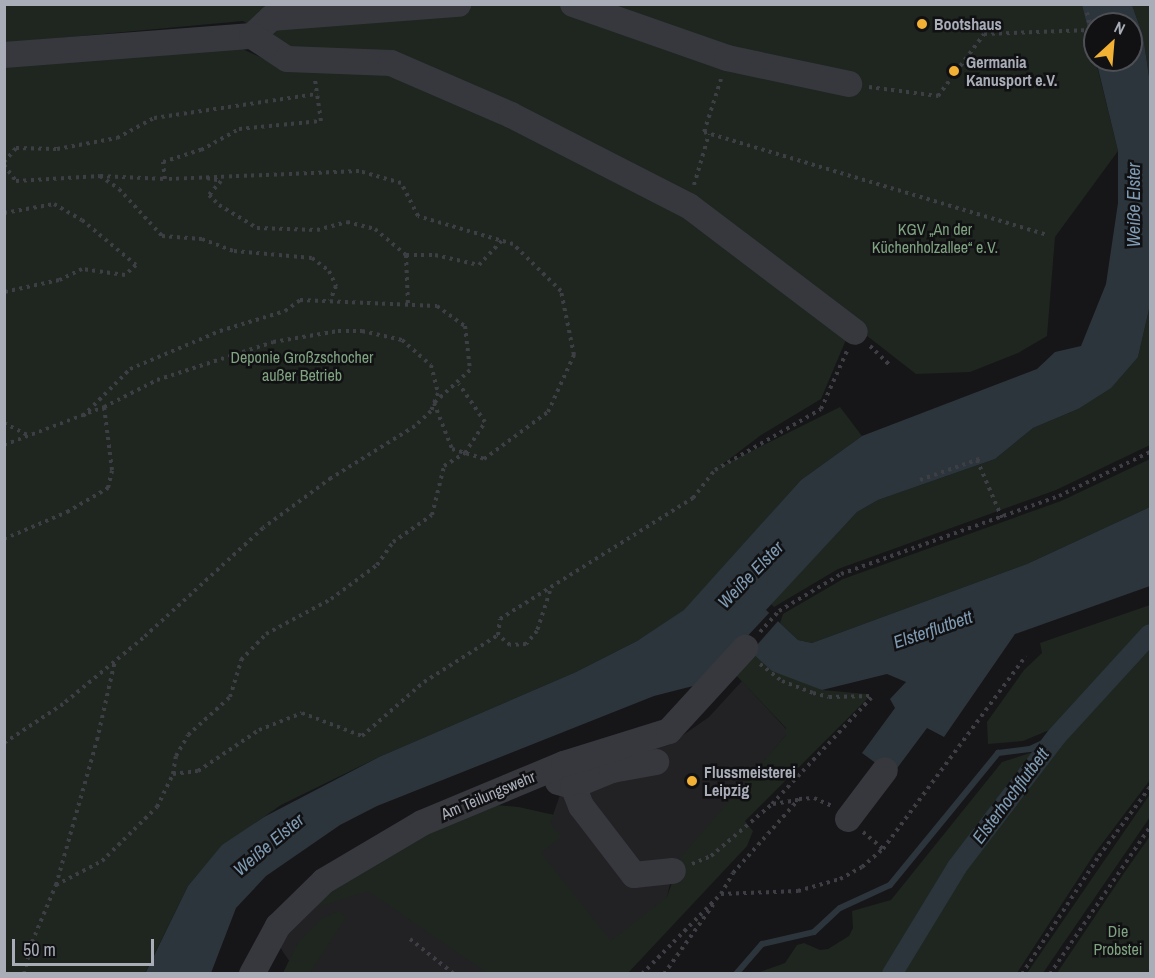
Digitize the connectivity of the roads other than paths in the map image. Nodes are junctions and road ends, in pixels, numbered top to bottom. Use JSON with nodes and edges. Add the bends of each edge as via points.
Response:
{"nodes":[{"id":1,"x":458,"y":4,"type":"edge"},
{"id":2,"x":573,"y":4,"type":"edge"},
{"id":3,"x":252,"y":36,"type":"junction"},
{"id":4,"x":4,"y":55,"type":"edge"},
{"id":5,"x":849,"y":84,"type":"road end"},
{"id":6,"x":855,"y":332,"type":"road end"},
{"id":7,"x":741,"y":653,"type":"road end"},
{"id":8,"x":656,"y":762,"type":"dead end"},
{"id":9,"x":885,"y":770,"type":"dead end"},
{"id":10,"x":535,"y":776,"type":"junction"},
{"id":11,"x":573,"y":786,"type":"junction"},
{"id":12,"x":848,"y":819,"type":"road end"},
{"id":13,"x":673,"y":871,"type":"road end"},
{"id":14,"x":252,"y":974,"type":"edge"}],
"edges":[{"from":1,"to":3,"type":"lane","via":[[271,18]]},
{"from":2,"to":5,"type":"lane","via":[[727,58]]},
{"from":3,"to":4,"type":"lane"},
{"from":3,"to":6,"type":"lane","via":[[286,59],[391,63],[511,115],[688,206]]},
{"from":7,"to":10,"type":"lane","name":"Am Teilungswehr","via":[[669,731]]},
{"from":8,"to":11,"type":"lane","via":[[612,770]]},
{"from":9,"to":12,"type":"lane"},
{"from":10,"to":11,"type":"lane"},
{"from":10,"to":14,"type":"lane","name":"Am Teilungswehr","via":[[422,823],[324,881],[278,926]]},
{"from":11,"to":13,"type":"lane","via":[[581,806],[634,875]]}]}
